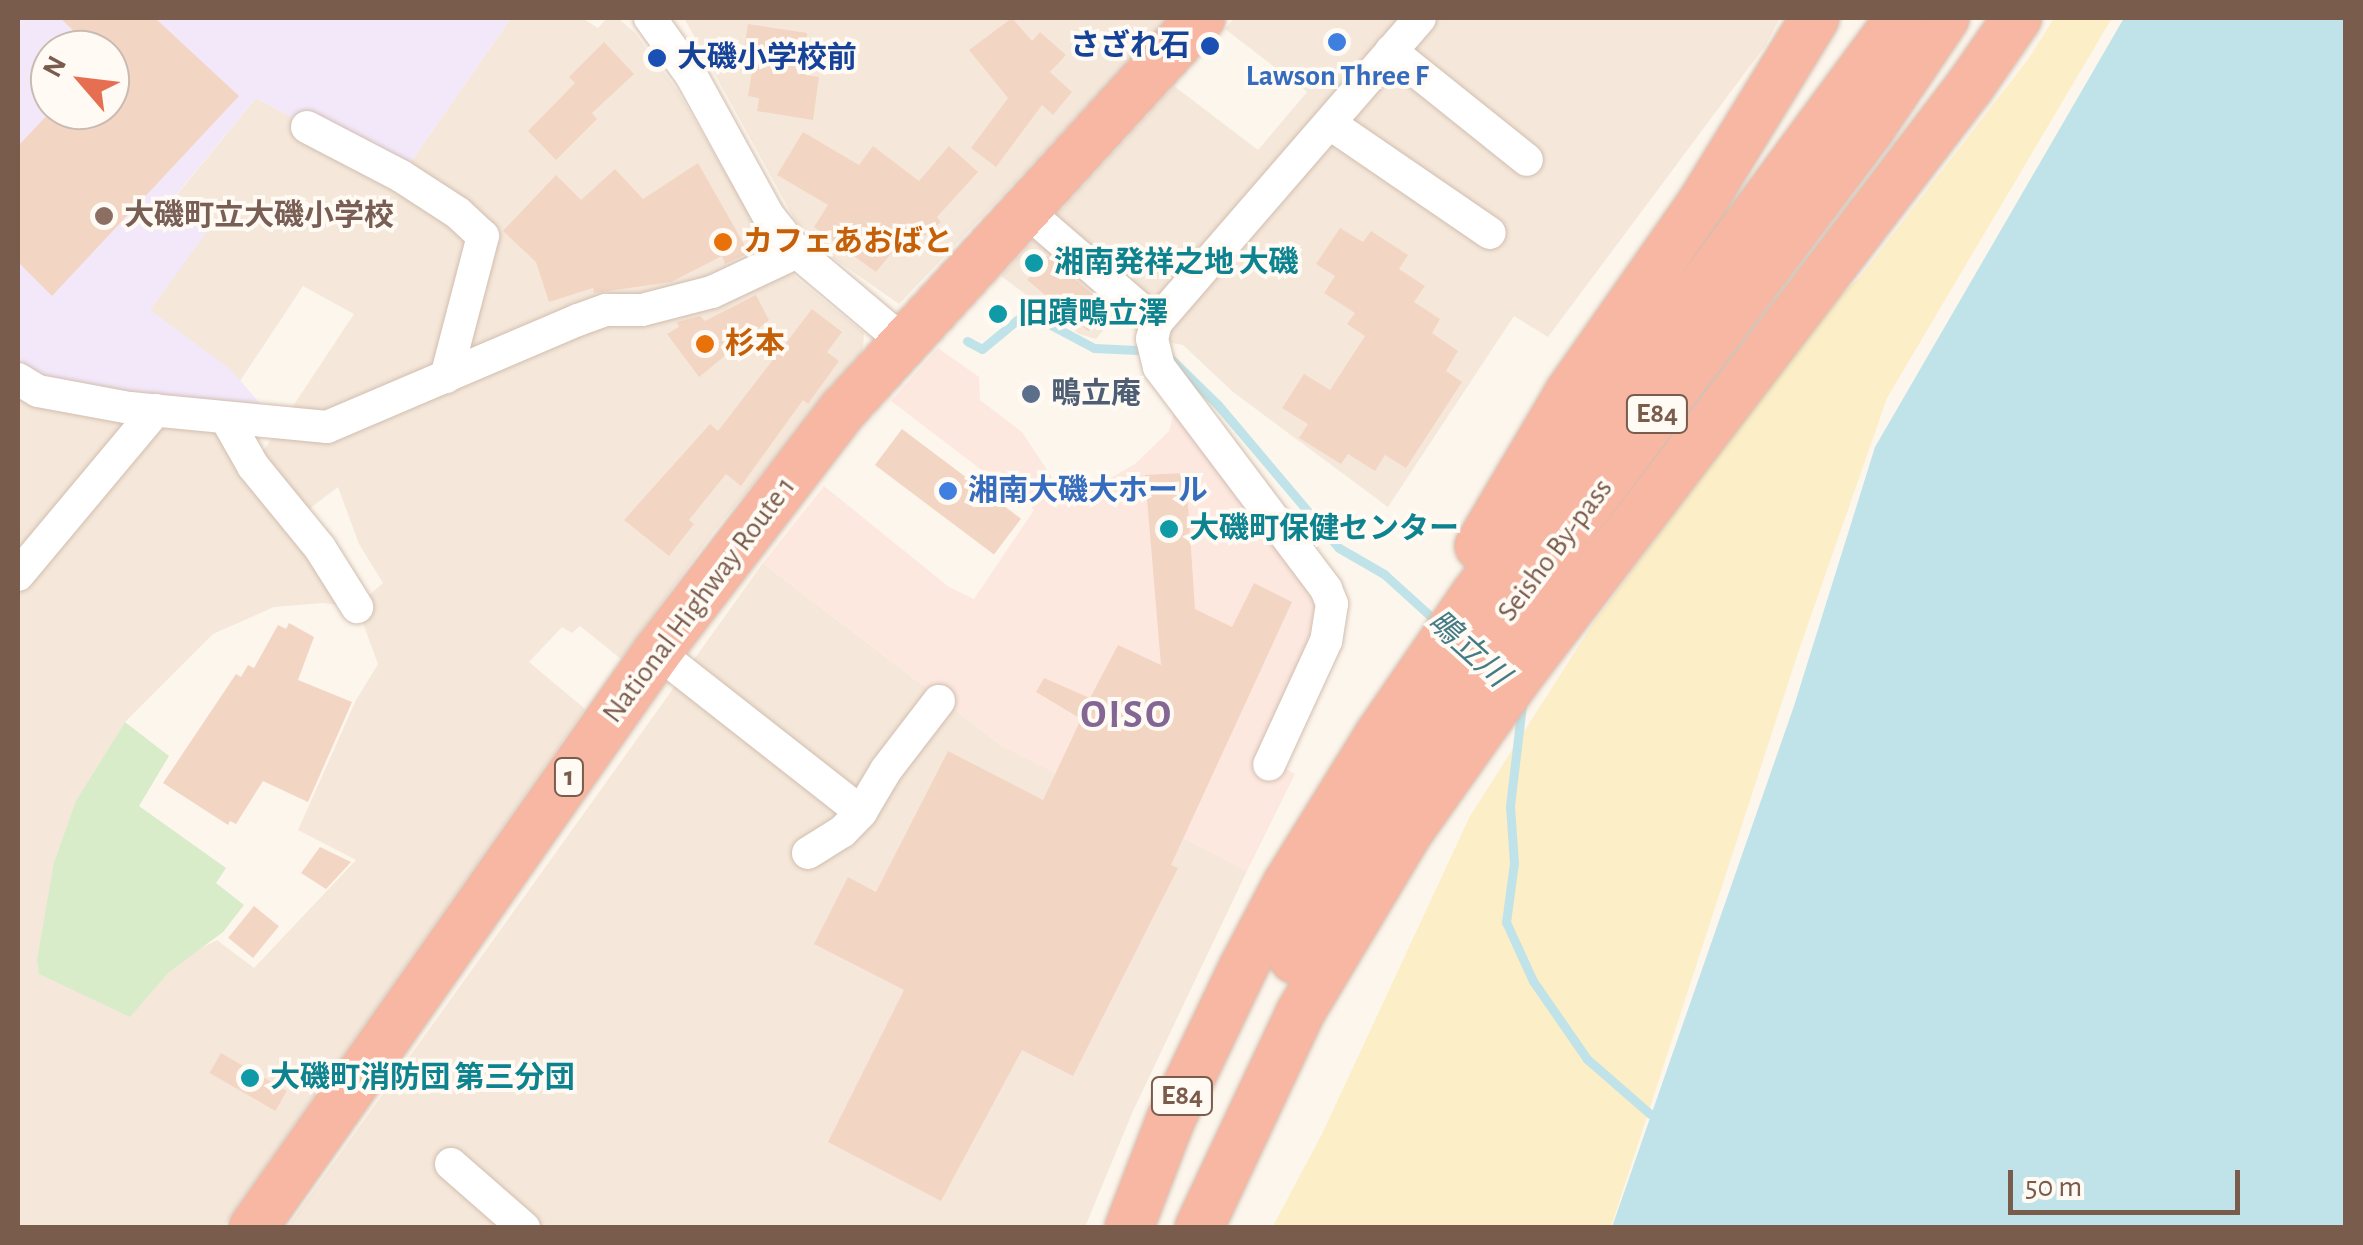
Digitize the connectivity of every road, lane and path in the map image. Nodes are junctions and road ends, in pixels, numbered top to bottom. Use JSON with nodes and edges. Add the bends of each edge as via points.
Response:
{"nodes":[{"id":1,"x":650,"y":18,"type":"edge"},
{"id":2,"x":1201,"y":18,"type":"edge"},
{"id":3,"x":1420,"y":18,"type":"edge"},
{"id":4,"x":1815,"y":18,"type":"edge"},
{"id":5,"x":1900,"y":18,"type":"edge"},
{"id":6,"x":1945,"y":18,"type":"edge"},
{"id":7,"x":2016,"y":18,"type":"edge"},
{"id":8,"x":1391,"y":51,"type":"junction"},
{"id":9,"x":1332,"y":125,"type":"junction"},
{"id":10,"x":307,"y":127,"type":"dead end"},
{"id":11,"x":1527,"y":160,"type":"dead end"},
{"id":12,"x":1022,"y":208,"type":"junction"},
{"id":13,"x":1490,"y":232,"type":"dead end"},
{"id":14,"x":797,"y":252,"type":"junction"},
{"id":15,"x":1156,"y":324,"type":"junction"},
{"id":16,"x":904,"y":342,"type":"junction"},
{"id":17,"x":446,"y":377,"type":"junction"},
{"id":18,"x":18,"y":379,"type":"edge"},
{"id":19,"x":156,"y":410,"type":"junction"},
{"id":20,"x":227,"y":420,"type":"junction"},
{"id":21,"x":276,"y":423,"type":"junction"},
{"id":22,"x":253,"y":466,"type":"junction"},
{"id":23,"x":18,"y":575,"type":"edge"},
{"id":24,"x":357,"y":606,"type":"dead end"},
{"id":25,"x":657,"y":652,"type":"junction"},
{"id":26,"x":1418,"y":676,"type":"junction"},
{"id":27,"x":939,"y":702,"type":"dead end"},
{"id":28,"x":1270,"y":765,"type":"dead end"},
{"id":29,"x":862,"y":812,"type":"junction"},
{"id":30,"x":1375,"y":815,"type":"junction"},
{"id":31,"x":808,"y":853,"type":"dead end"},
{"id":32,"x":450,"y":1164,"type":"dead end"},
{"id":33,"x":253,"y":1228,"type":"edge"},
{"id":34,"x":524,"y":1228,"type":"edge"},
{"id":35,"x":1129,"y":1228,"type":"edge"},
{"id":36,"x":1171,"y":1228,"type":"edge"},
{"id":37,"x":1200,"y":1228,"type":"edge"}],
"edges":[{"from":1,"to":14,"type":"street"},
{"from":2,"to":12,"type":"highway","name":"National Highway Route 1","number":"1"},
{"from":3,"to":8,"type":"street"},
{"from":4,"to":26,"type":"highway","via":[[1702,204],[1560,408],[1485,534]]},
{"from":5,"to":26,"type":"highway","name":"Seisho By-pass","number":"E84"},
{"from":6,"to":30,"type":"highway","name":"Seisho By-pass","number":"E84","via":[[1870,129],[1505,616]]},
{"from":7,"to":30,"type":"highway","via":[[1561,618]]},
{"from":8,"to":9,"type":"street"},
{"from":8,"to":11,"type":"street"},
{"from":9,"to":13,"type":"street"},
{"from":9,"to":15,"type":"street"},
{"from":10,"to":17,"type":"street","via":[[401,176],[482,236]]},
{"from":12,"to":15,"type":"street"},
{"from":12,"to":16,"type":"highway","name":"National Highway Route 1","number":"1"},
{"from":14,"to":16,"type":"street"},
{"from":14,"to":17,"type":"street","via":[[712,292],[642,310],[606,310]]},
{"from":15,"to":28,"type":"street","via":[[1159,367],[1332,604],[1326,640]]},
{"from":16,"to":25,"type":"highway","name":"National Highway Route 1","number":"1","via":[[842,411]]},
{"from":17,"to":21,"type":"street","via":[[327,428]]},
{"from":18,"to":19,"type":"street","via":[[38,390]]},
{"from":19,"to":20,"type":"street"},
{"from":19,"to":23,"type":"street"},
{"from":20,"to":21,"type":"street"},
{"from":20,"to":22,"type":"street"},
{"from":21,"to":22,"type":"street"},
{"from":22,"to":24,"type":"street"},
{"from":25,"to":29,"type":"street"},
{"from":25,"to":33,"type":"highway","name":"National Highway Route 1","number":"1"},
{"from":26,"to":30,"type":"highway","name":"Seisho By-pass","number":"E84"},
{"from":27,"to":29,"type":"street"},
{"from":29,"to":31,"type":"street"},
{"from":30,"to":35,"type":"highway","name":"Seisho By-pass","number":"E84","via":[[1287,884],[1170,1121]]},
{"from":30,"to":36,"type":"highway","name":"Seisho By-pass","number":"E84","via":[[1274,996]]},
{"from":30,"to":37,"type":"highway","via":[[1300,1013]]},
{"from":32,"to":34,"type":"street"}]}
